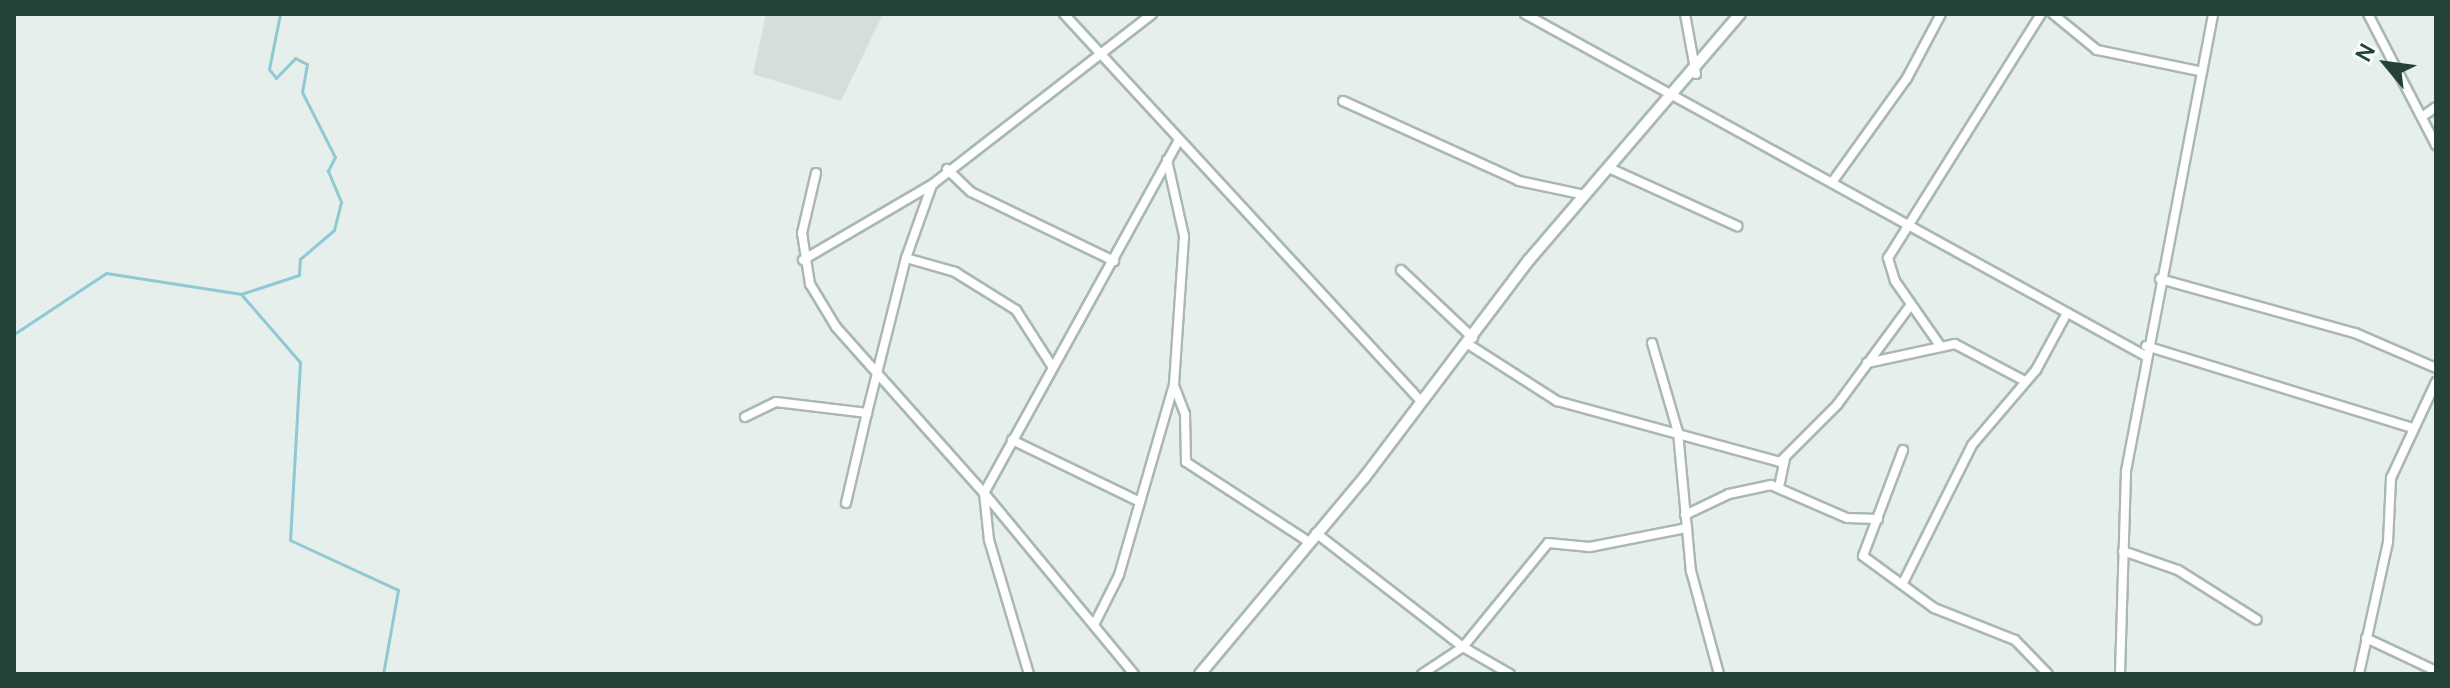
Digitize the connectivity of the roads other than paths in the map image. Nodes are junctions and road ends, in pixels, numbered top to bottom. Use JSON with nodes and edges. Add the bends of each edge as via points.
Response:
{"nodes":[{"id":1,"x":1064,"y":14,"type":"edge"},
{"id":2,"x":1525,"y":14,"type":"edge"},
{"id":3,"x":1685,"y":14,"type":"edge"},
{"id":4,"x":1740,"y":14,"type":"edge"},
{"id":5,"x":1941,"y":14,"type":"edge"},
{"id":6,"x":2041,"y":14,"type":"edge"},
{"id":7,"x":2053,"y":14,"type":"edge"},
{"id":8,"x":2213,"y":14,"type":"edge"},
{"id":9,"x":2368,"y":14,"type":"edge"},
{"id":10,"x":1148,"y":16,"type":"edge"},
{"id":11,"x":1099,"y":50,"type":"junction"},
{"id":12,"x":2198,"y":71,"type":"junction"},
{"id":13,"x":1696,"y":74,"type":"junction"},
{"id":14,"x":1673,"y":98,"type":"junction"},
{"id":15,"x":1343,"y":101,"type":"dead end"},
{"id":16,"x":2436,"y":107,"type":"edge"},
{"id":17,"x":2426,"y":114,"type":"junction"},
{"id":18,"x":1178,"y":141,"type":"junction"},
{"id":19,"x":2436,"y":145,"type":"edge"},
{"id":20,"x":1167,"y":160,"type":"junction"},
{"id":21,"x":1609,"y":168,"type":"junction"},
{"id":22,"x":947,"y":169,"type":"junction"},
{"id":23,"x":816,"y":173,"type":"dead end"},
{"id":24,"x":1833,"y":181,"type":"junction"},
{"id":25,"x":933,"y":184,"type":"junction"},
{"id":26,"x":1585,"y":195,"type":"junction"},
{"id":27,"x":1904,"y":223,"type":"junction"},
{"id":28,"x":1737,"y":226,"type":"dead end"},
{"id":29,"x":906,"y":258,"type":"junction"},
{"id":30,"x":803,"y":260,"type":"junction"},
{"id":31,"x":1114,"y":261,"type":"junction"},
{"id":32,"x":1401,"y":270,"type":"dead end"},
{"id":33,"x":2160,"y":279,"type":"junction"},
{"id":34,"x":1910,"y":306,"type":"junction"},
{"id":35,"x":2067,"y":313,"type":"junction"},
{"id":36,"x":1470,"y":341,"type":"junction"},
{"id":37,"x":1652,"y":343,"type":"dead end"},
{"id":38,"x":1939,"y":344,"type":"junction"},
{"id":39,"x":2145,"y":351,"type":"junction"},
{"id":40,"x":1866,"y":363,"type":"junction"},
{"id":41,"x":1052,"y":366,"type":"junction"},
{"id":42,"x":878,"y":368,"type":"junction"},
{"id":43,"x":2436,"y":368,"type":"edge"},
{"id":44,"x":2025,"y":381,"type":"junction"},
{"id":45,"x":2436,"y":382,"type":"edge"},
{"id":46,"x":1174,"y":384,"type":"junction"},
{"id":47,"x":1420,"y":400,"type":"junction"},
{"id":48,"x":867,"y":413,"type":"junction"},
{"id":49,"x":745,"y":417,"type":"dead end"},
{"id":50,"x":2410,"y":427,"type":"junction"},
{"id":51,"x":1678,"y":432,"type":"junction"},
{"id":52,"x":1012,"y":440,"type":"junction"},
{"id":53,"x":1903,"y":450,"type":"dead end"},
{"id":54,"x":1785,"y":457,"type":"junction"},
{"id":55,"x":1779,"y":487,"type":"junction"},
{"id":56,"x":984,"y":493,"type":"junction"},
{"id":57,"x":1140,"y":502,"type":"junction"},
{"id":58,"x":846,"y":503,"type":"dead end"},
{"id":59,"x":1685,"y":515,"type":"junction"},
{"id":60,"x":1878,"y":519,"type":"junction"},
{"id":61,"x":1687,"y":528,"type":"junction"},
{"id":62,"x":1312,"y":537,"type":"junction"},
{"id":63,"x":2123,"y":551,"type":"junction"},
{"id":64,"x":1903,"y":583,"type":"junction"},
{"id":65,"x":2257,"y":620,"type":"dead end"},
{"id":66,"x":1094,"y":625,"type":"junction"},
{"id":67,"x":2366,"y":638,"type":"junction"},
{"id":68,"x":1463,"y":647,"type":"junction"},
{"id":69,"x":2436,"y":671,"type":"edge"},
{"id":70,"x":1029,"y":674,"type":"edge"},
{"id":71,"x":1134,"y":674,"type":"edge"},
{"id":72,"x":1200,"y":674,"type":"edge"},
{"id":73,"x":1422,"y":674,"type":"edge"},
{"id":74,"x":1510,"y":674,"type":"edge"},
{"id":75,"x":1719,"y":674,"type":"edge"},
{"id":76,"x":2048,"y":674,"type":"edge"},
{"id":77,"x":2120,"y":674,"type":"edge"},
{"id":78,"x":2359,"y":674,"type":"edge"}],
"edges":[{"from":1,"to":11,"type":"street"},
{"from":2,"to":14,"type":"street"},
{"from":3,"to":13,"type":"street"},
{"from":4,"to":13,"type":"street"},
{"from":5,"to":24,"type":"street","via":[[1907,78]]},
{"from":6,"to":27,"type":"street","via":[[1993,98]]},
{"from":7,"to":12,"type":"street","via":[[2097,50]]},
{"from":8,"to":12,"type":"street"},
{"from":9,"to":17,"type":"street"},
{"from":10,"to":11,"type":"street"},
{"from":11,"to":18,"type":"street"},
{"from":11,"to":22,"type":"street"},
{"from":12,"to":33,"type":"street"},
{"from":13,"to":14,"type":"street"},
{"from":14,"to":21,"type":"street"},
{"from":14,"to":24,"type":"street"},
{"from":15,"to":26,"type":"street","via":[[1519,181]]},
{"from":16,"to":17,"type":"street"},
{"from":17,"to":19,"type":"street"},
{"from":18,"to":20,"type":"street"},
{"from":18,"to":47,"type":"street"},
{"from":20,"to":31,"type":"street"},
{"from":20,"to":46,"type":"street","via":[[1184,236]]},
{"from":21,"to":26,"type":"street"},
{"from":21,"to":28,"type":"street"},
{"from":22,"to":25,"type":"street"},
{"from":22,"to":31,"type":"street","via":[[971,192]]},
{"from":23,"to":30,"type":"street"},
{"from":24,"to":27,"type":"street"},
{"from":25,"to":29,"type":"street"},
{"from":25,"to":30,"type":"street"},
{"from":26,"to":36,"type":"street"},
{"from":27,"to":34,"type":"street","via":[[1888,258]]},
{"from":27,"to":35,"type":"street"},
{"from":29,"to":41,"type":"street","via":[[955,272],[1016,310]]},
{"from":29,"to":42,"type":"street"},
{"from":30,"to":42,"type":"street","via":[[820,306]]},
{"from":31,"to":41,"type":"street"},
{"from":32,"to":36,"type":"street"},
{"from":33,"to":39,"type":"street"},
{"from":33,"to":43,"type":"street","via":[[2355,333]]},
{"from":34,"to":38,"type":"street"},
{"from":34,"to":40,"type":"street"},
{"from":35,"to":39,"type":"street"},
{"from":35,"to":44,"type":"street"},
{"from":36,"to":47,"type":"street"},
{"from":36,"to":51,"type":"street","via":[[1557,401]]},
{"from":37,"to":51,"type":"street"},
{"from":38,"to":40,"type":"street"},
{"from":38,"to":44,"type":"street","via":[[1963,345]]},
{"from":39,"to":50,"type":"street"},
{"from":39,"to":63,"type":"street","via":[[2126,471]]},
{"from":40,"to":54,"type":"street"},
{"from":41,"to":52,"type":"street"},
{"from":42,"to":48,"type":"street"},
{"from":42,"to":56,"type":"street"},
{"from":44,"to":64,"type":"street","via":[[1978,435]]},
{"from":45,"to":50,"type":"street"},
{"from":46,"to":57,"type":"street"},
{"from":46,"to":62,"type":"street","via":[[1185,414],[1186,462]]},
{"from":47,"to":62,"type":"street"},
{"from":48,"to":49,"type":"street","via":[[776,402]]},
{"from":48,"to":58,"type":"street"},
{"from":50,"to":67,"type":"street","via":[[2391,478],[2388,542]]},
{"from":51,"to":54,"type":"street","via":[[1751,457]]},
{"from":51,"to":59,"type":"street"},
{"from":52,"to":56,"type":"street"},
{"from":52,"to":57,"type":"street"},
{"from":53,"to":60,"type":"street"},
{"from":54,"to":55,"type":"street"},
{"from":55,"to":59,"type":"street","via":[[1729,494]]},
{"from":55,"to":60,"type":"street","via":[[1847,518]]},
{"from":56,"to":66,"type":"street"},
{"from":56,"to":70,"type":"street","via":[[989,540]]},
{"from":57,"to":66,"type":"street","via":[[1119,575]]},
{"from":59,"to":61,"type":"street"},
{"from":60,"to":64,"type":"street","via":[[1863,556]]},
{"from":61,"to":68,"type":"street","via":[[1590,547],[1548,543]]},
{"from":61,"to":75,"type":"street"},
{"from":62,"to":68,"type":"street"},
{"from":62,"to":72,"type":"street"},
{"from":63,"to":65,"type":"street","via":[[2178,570]]},
{"from":63,"to":77,"type":"street"},
{"from":64,"to":76,"type":"street","via":[[1934,608],[2015,640]]},
{"from":66,"to":71,"type":"street"},
{"from":67,"to":69,"type":"street"},
{"from":67,"to":78,"type":"street"},
{"from":68,"to":73,"type":"street"},
{"from":68,"to":74,"type":"street"}]}
